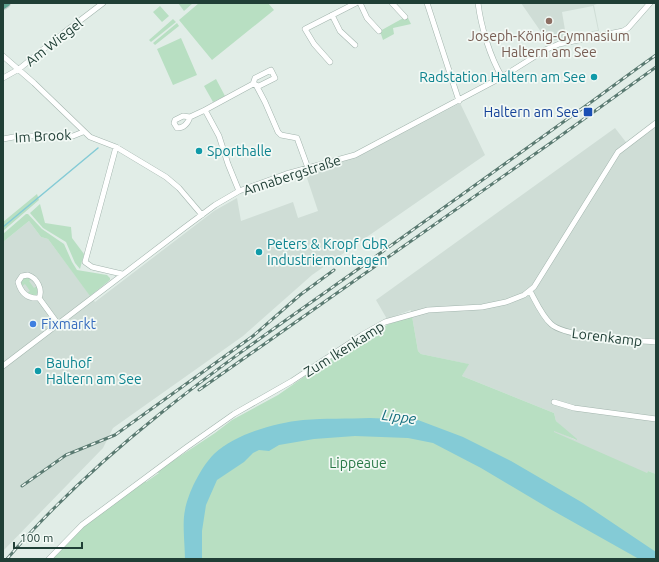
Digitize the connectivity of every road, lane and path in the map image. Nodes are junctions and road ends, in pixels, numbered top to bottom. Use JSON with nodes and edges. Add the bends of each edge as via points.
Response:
{"nodes":[{"id":1,"x":6,"y":3,"type":"edge"},
{"id":2,"x":103,"y":3,"type":"edge"},
{"id":3,"x":356,"y":3,"type":"edge"},
{"id":4,"x":360,"y":3,"type":"edge"},
{"id":5,"x":392,"y":3,"type":"edge"},
{"id":6,"x":427,"y":3,"type":"edge"},
{"id":7,"x":478,"y":3,"type":"edge"},
{"id":8,"x":650,"y":3,"type":"edge"},
{"id":9,"x":641,"y":4,"type":"dead end"},
{"id":10,"x":3,"y":5,"type":"edge"},
{"id":11,"x":644,"y":9,"type":"junction"},
{"id":12,"x":332,"y":15,"type":"junction"},
{"id":13,"x":405,"y":17,"type":"dead end"},
{"id":14,"x":379,"y":31,"type":"dead end"},
{"id":15,"x":355,"y":45,"type":"dead end"},
{"id":16,"x":3,"y":56,"type":"edge"},
{"id":17,"x":330,"y":62,"type":"dead end"},
{"id":18,"x":19,"y":69,"type":"junction"},
{"id":19,"x":502,"y":77,"type":"junction"},
{"id":20,"x":3,"y":78,"type":"edge"},
{"id":21,"x":459,"y":101,"type":"junction"},
{"id":22,"x":205,"y":110,"type":"junction"},
{"id":23,"x":190,"y":117,"type":"dead end"},
{"id":24,"x":656,"y":123,"type":"edge"},
{"id":25,"x":83,"y":132,"type":"junction"},
{"id":26,"x":3,"y":139,"type":"edge"},
{"id":27,"x":116,"y":147,"type":"junction"},
{"id":28,"x":308,"y":168,"type":"junction"},
{"id":29,"x":239,"y":191,"type":"junction"},
{"id":30,"x":202,"y":214,"type":"junction"},
{"id":31,"x":122,"y":274,"type":"junction"},
{"id":32,"x":530,"y":291,"type":"junction"},
{"id":33,"x":38,"y":298,"type":"junction"},
{"id":34,"x":58,"y":324,"type":"junction"},
{"id":35,"x":656,"y":342,"type":"edge"},
{"id":36,"x":3,"y":366,"type":"edge"},
{"id":37,"x":554,"y":402,"type":"dead end"},
{"id":38,"x":656,"y":419,"type":"edge"},
{"id":39,"x":49,"y":559,"type":"edge"}],
"edges":[{"from":1,"to":10,"type":"main road"},
{"from":2,"to":18,"type":"street","name":"Am Wiegel"},
{"from":3,"to":12,"type":"street"},
{"from":4,"to":14,"type":"street","via":[[367,18]]},
{"from":5,"to":13,"type":"street"},
{"from":6,"to":21,"type":"street"},
{"from":7,"to":19,"type":"street","via":[[495,65]]},
{"from":8,"to":11,"type":"street","name":"Annabergstraße"},
{"from":9,"to":11,"type":"street"},
{"from":11,"to":19,"type":"street","name":"Annabergstraße","via":[[623,31],[559,44],[544,50]]},
{"from":12,"to":15,"type":"street","via":[[340,31]]},
{"from":12,"to":17,"type":"street","via":[[305,29]]},
{"from":16,"to":18,"type":"street"},
{"from":18,"to":20,"type":"street","name":"Am Wiegel"},
{"from":18,"to":25,"type":"street"},
{"from":19,"to":21,"type":"street","name":"Annabergstraße"},
{"from":21,"to":28,"type":"street","name":"Annabergstraße","via":[[355,155]]},
{"from":22,"to":23,"type":"street"},
{"from":22,"to":28,"type":"street","via":[[255,85],[278,132],[297,138]]},
{"from":22,"to":29,"type":"street","via":[[219,136]]},
{"from":24,"to":32,"type":"street","via":[[618,152]]},
{"from":25,"to":26,"type":"street","name":"Im Brook","via":[[73,136],[19,136]]},
{"from":25,"to":27,"type":"street"},
{"from":27,"to":30,"type":"street","via":[[166,177]]},
{"from":27,"to":31,"type":"street","via":[[85,262],[92,268]]},
{"from":28,"to":29,"type":"street","name":"Annabergstraße"},
{"from":29,"to":30,"type":"street","name":"Annabergstraße"},
{"from":30,"to":31,"type":"street","name":"Annabergstraße"},
{"from":31,"to":34,"type":"street","name":"Annabergstraße"},
{"from":32,"to":35,"type":"street","name":"Lorenkamp","via":[[546,318],[559,330]]},
{"from":32,"to":39,"type":"street","name":"Zum Ikenkamp","via":[[506,302],[482,307],[428,310],[392,320],[362,335],[292,381],[234,414],[187,447],[82,525]]},
{"from":33,"to":33,"type":"street","via":[[41,294],[40,288],[34,278],[28,274],[22,276],[18,282],[24,294],[33,299]]},
{"from":33,"to":34,"type":"street"},
{"from":34,"to":36,"type":"street","name":"Annabergstraße"},
{"from":37,"to":38,"type":"street","via":[[574,408]]}]}
